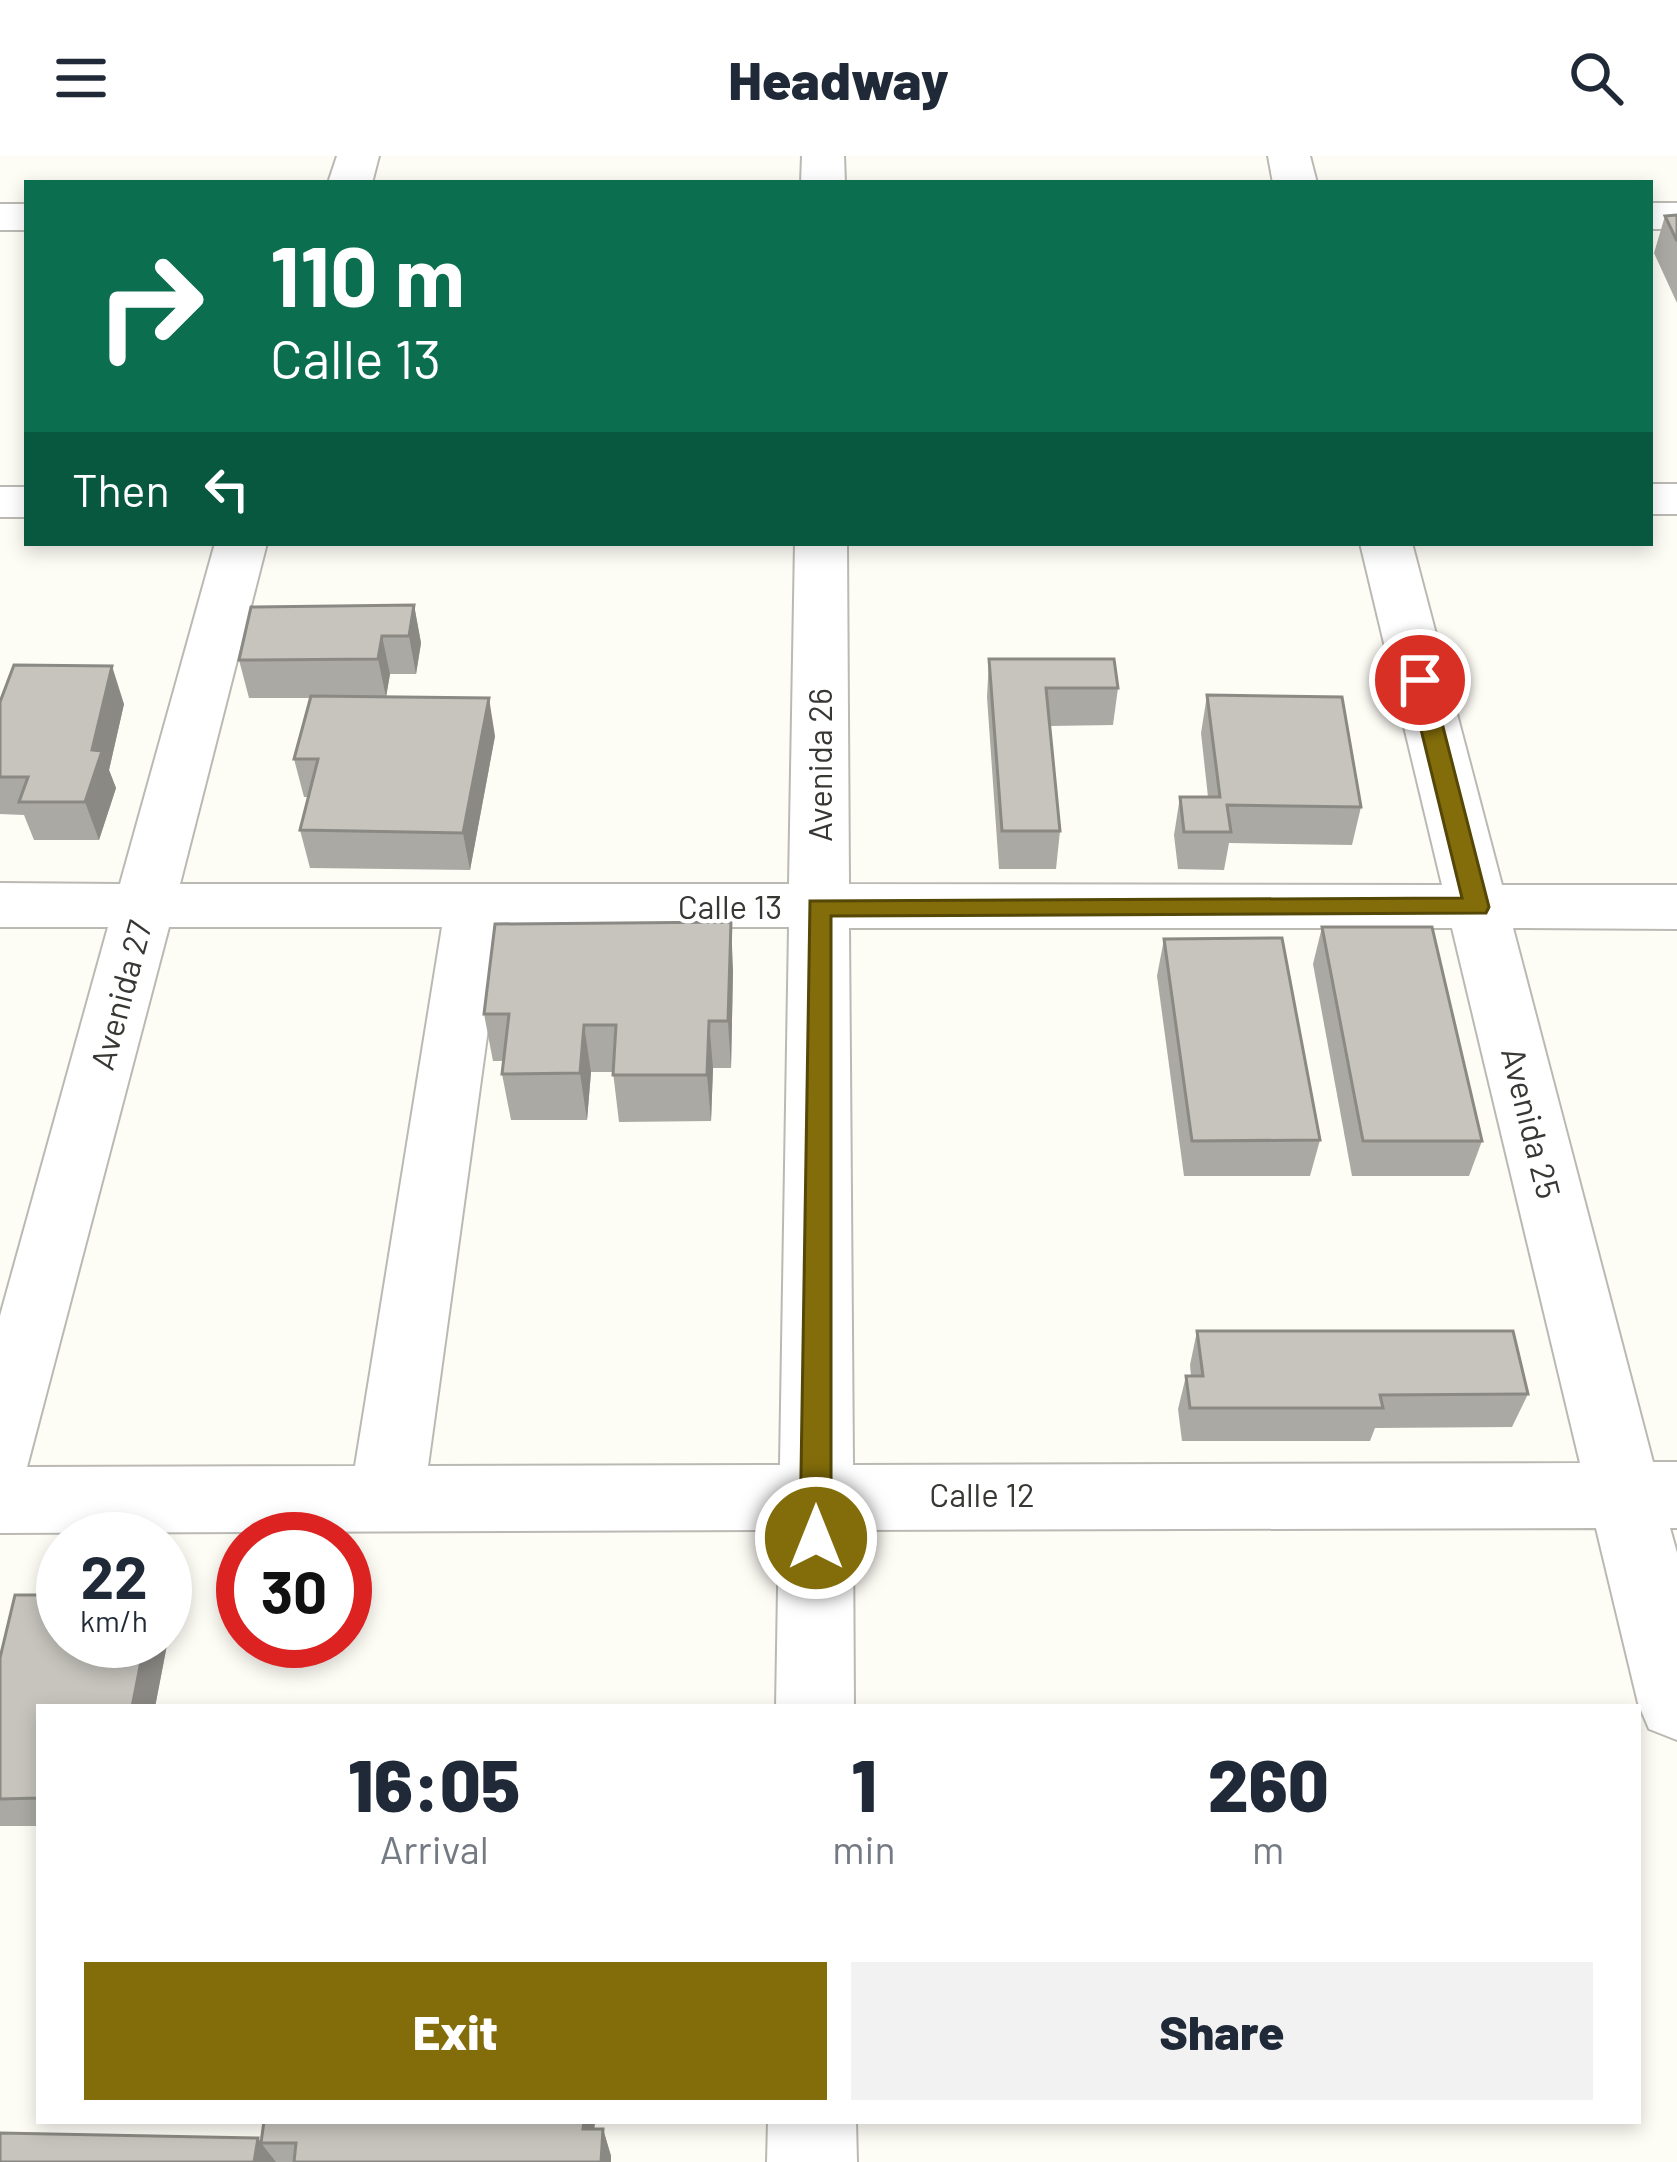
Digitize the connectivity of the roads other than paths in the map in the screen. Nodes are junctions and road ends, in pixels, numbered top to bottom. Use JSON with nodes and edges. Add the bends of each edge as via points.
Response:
{"nodes":[{"id":1,"x":240,"y":546,"type":"edge"},
{"id":2,"x":821,"y":546,"type":"edge"},
{"id":3,"x":1387,"y":546,"type":"edge"},
{"id":4,"x":146,"y":902,"type":"junction"},
{"id":5,"x":0,"y":904,"type":"edge"},
{"id":6,"x":475,"y":907,"type":"junction"},
{"id":7,"x":819,"y":907,"type":"junction"},
{"id":8,"x":1477,"y":907,"type":"junction"},
{"id":9,"x":1677,"y":907,"type":"edge"},
{"id":10,"x":0,"y":1448,"type":"edge"},
{"id":11,"x":1651,"y":1495,"type":"edge"},
{"id":12,"x":387,"y":1496,"type":"junction"},
{"id":13,"x":816,"y":1496,"type":"junction"},
{"id":14,"x":0,"y":1500,"type":"edge"},
{"id":15,"x":1677,"y":1703,"type":"edge"},
{"id":16,"x":815,"y":1704,"type":"edge"},
{"id":17,"x":812,"y":2124,"type":"edge"},
{"id":18,"x":812,"y":2162,"type":"edge"}],
"edges":[{"from":1,"to":4,"type":"street","name":"Avenida 27"},
{"from":2,"to":7,"type":"street","name":"Avenida 26"},
{"from":3,"to":8,"type":"street","name":"Avenida 25"},
{"from":4,"to":5,"type":"street","name":"Calle 13"},
{"from":4,"to":6,"type":"street","name":"Calle 13"},
{"from":4,"to":10,"type":"street","name":"Avenida 27"},
{"from":6,"to":7,"type":"street","name":"Calle 13"},
{"from":6,"to":12,"type":"street"},
{"from":7,"to":8,"type":"street","name":"Calle 13"},
{"from":7,"to":13,"type":"street","name":"Avenida 26"},
{"from":8,"to":9,"type":"street","name":"Calle 13"},
{"from":8,"to":11,"type":"street","name":"Avenida 25"},
{"from":11,"to":13,"type":"street","name":"Calle 12"},
{"from":11,"to":15,"type":"street","name":"Avenida 25"},
{"from":12,"to":13,"type":"street","name":"Calle 12"},
{"from":12,"to":14,"type":"street","name":"Calle 12"},
{"from":13,"to":16,"type":"street","name":"Avenida 26"},
{"from":17,"to":18,"type":"street"}]}
